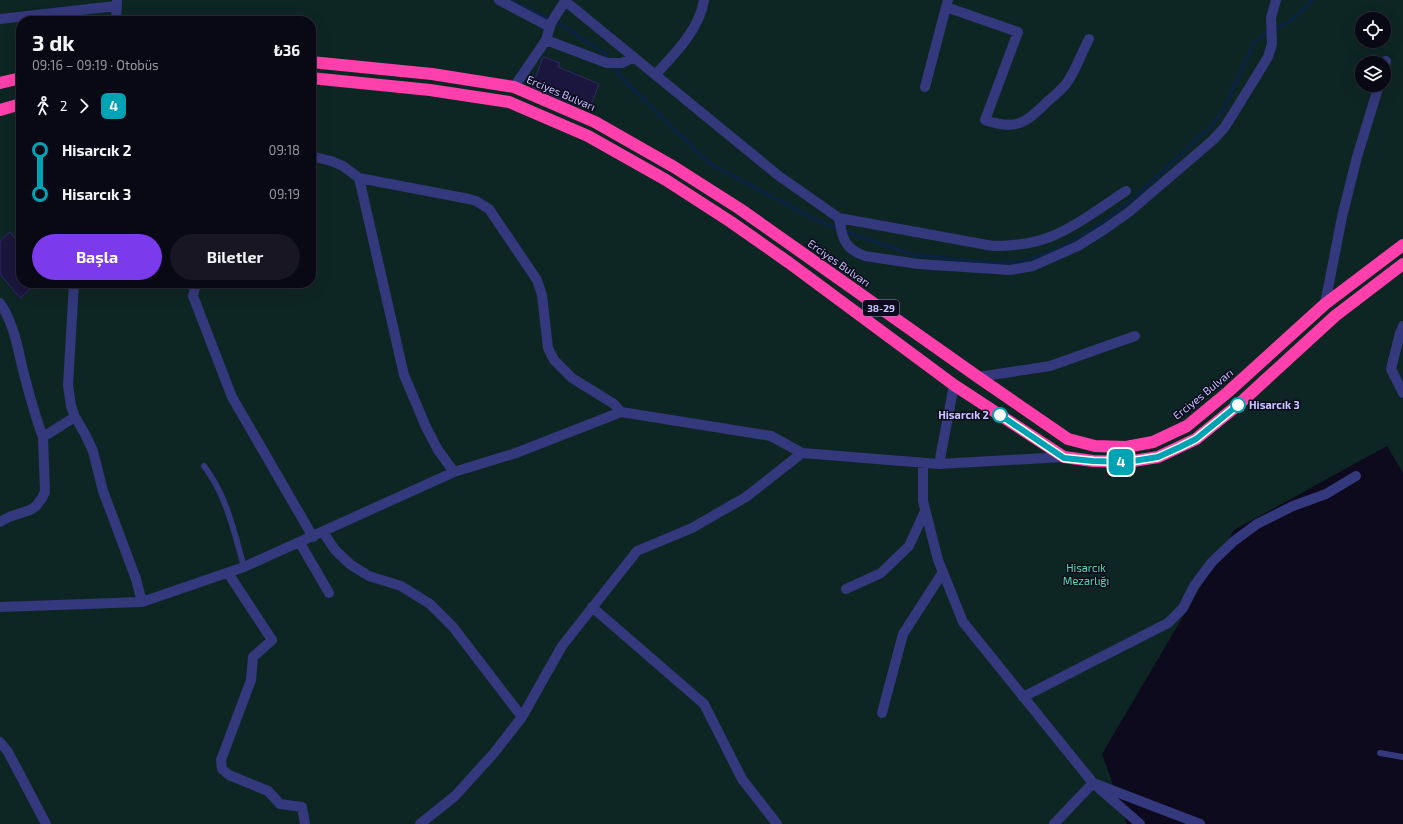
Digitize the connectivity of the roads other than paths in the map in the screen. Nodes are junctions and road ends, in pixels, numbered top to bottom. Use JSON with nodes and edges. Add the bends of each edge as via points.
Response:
{"nodes":[{"id":1,"x":499,"y":0,"type":"edge"},
{"id":2,"x":565,"y":0,"type":"edge"},
{"id":3,"x":704,"y":0,"type":"edge"},
{"id":4,"x":1276,"y":0,"type":"edge"},
{"id":5,"x":117,"y":3,"type":"edge"},
{"id":6,"x":947,"y":4,"type":"edge"},
{"id":7,"x":22,"y":16,"type":"edge"},
{"id":8,"x":116,"y":16,"type":"edge"},
{"id":9,"x":16,"y":17,"type":"edge"},
{"id":10,"x":0,"y":19,"type":"edge"},
{"id":11,"x":551,"y":25,"type":"junction"},
{"id":12,"x":1088,"y":39,"type":"dead end"},
{"id":13,"x":546,"y":40,"type":"junction"},
{"id":14,"x":634,"y":57,"type":"junction"},
{"id":15,"x":316,"y":62,"type":"edge"},
{"id":16,"x":656,"y":74,"type":"junction"},
{"id":17,"x":316,"y":79,"type":"edge"},
{"id":18,"x":16,"y":81,"type":"edge"},
{"id":19,"x":0,"y":83,"type":"edge"},
{"id":20,"x":514,"y":87,"type":"junction"},
{"id":21,"x":925,"y":87,"type":"dead end"},
{"id":22,"x":1377,"y":92,"type":"edge"},
{"id":23,"x":16,"y":105,"type":"edge"},
{"id":24,"x":0,"y":110,"type":"edge"},
{"id":25,"x":316,"y":157,"type":"edge"},
{"id":26,"x":359,"y":178,"type":"junction"},
{"id":27,"x":1126,"y":191,"type":"dead end"},
{"id":28,"x":840,"y":221,"type":"junction"},
{"id":29,"x":1403,"y":245,"type":"edge"},
{"id":30,"x":1403,"y":264,"type":"edge"},
{"id":31,"x":74,"y":288,"type":"edge"},
{"id":32,"x":195,"y":288,"type":"edge"},
{"id":33,"x":0,"y":303,"type":"edge"},
{"id":34,"x":1325,"y":304,"type":"junction"},
{"id":35,"x":1403,"y":326,"type":"edge"},
{"id":36,"x":1135,"y":336,"type":"dead end"},
{"id":37,"x":978,"y":377,"type":"junction"},
{"id":38,"x":954,"y":385,"type":"junction"},
{"id":39,"x":1403,"y":393,"type":"edge"},
{"id":40,"x":621,"y":412,"type":"junction"},
{"id":41,"x":75,"y":417,"type":"junction"},
{"id":42,"x":43,"y":437,"type":"junction"},
{"id":43,"x":802,"y":453,"type":"junction"},
{"id":44,"x":1064,"y":458,"type":"junction"},
{"id":45,"x":923,"y":463,"type":"junction"},
{"id":46,"x":939,"y":464,"type":"junction"},
{"id":47,"x":204,"y":466,"type":"dead end"},
{"id":48,"x":454,"y":472,"type":"junction"},
{"id":49,"x":1356,"y":476,"type":"dead end"},
{"id":50,"x":925,"y":511,"type":"junction"},
{"id":51,"x":0,"y":522,"type":"edge"},
{"id":52,"x":323,"y":532,"type":"junction"},
{"id":53,"x":313,"y":537,"type":"junction"},
{"id":54,"x":300,"y":542,"type":"junction"},
{"id":55,"x":244,"y":567,"type":"junction"},
{"id":56,"x":943,"y":572,"type":"junction"},
{"id":57,"x":228,"y":573,"type":"junction"},
{"id":58,"x":846,"y":589,"type":"dead end"},
{"id":59,"x":329,"y":594,"type":"dead end"},
{"id":60,"x":142,"y":602,"type":"junction"},
{"id":61,"x":0,"y":607,"type":"edge"},
{"id":62,"x":592,"y":607,"type":"junction"},
{"id":63,"x":1023,"y":696,"type":"junction"},
{"id":64,"x":882,"y":713,"type":"dead end"},
{"id":65,"x":522,"y":717,"type":"junction"},
{"id":66,"x":0,"y":742,"type":"edge"},
{"id":67,"x":1380,"y":753,"type":"dead end"},
{"id":68,"x":1403,"y":757,"type":"edge"},
{"id":69,"x":1093,"y":783,"type":"junction"},
{"id":70,"x":46,"y":824,"type":"edge"},
{"id":71,"x":305,"y":824,"type":"edge"},
{"id":72,"x":420,"y":824,"type":"edge"},
{"id":73,"x":777,"y":824,"type":"edge"},
{"id":74,"x":1054,"y":824,"type":"edge"},
{"id":75,"x":1140,"y":824,"type":"edge"},
{"id":76,"x":1200,"y":824,"type":"edge"}],
"edges":[{"from":1,"to":11,"type":"street"},
{"from":2,"to":11,"type":"street"},
{"from":2,"to":14,"type":"street"},
{"from":3,"to":16,"type":"street","via":[[698,19],[677,53]]},
{"from":4,"to":28,"type":"street","via":[[1271,18],[1273,35],[1268,57],[1224,128],[1129,212],[1073,249],[1033,266],[1010,270],[918,264],[857,254],[845,242]]},
{"from":5,"to":7,"type":"street"},
{"from":5,"to":8,"type":"street"},
{"from":6,"to":12,"type":"street","via":[[1018,32],[985,120],[996,124],[1014,124],[1031,118],[1066,83]]},
{"from":6,"to":21,"type":"street"},
{"from":9,"to":10,"type":"street"},
{"from":11,"to":13,"type":"street"},
{"from":13,"to":14,"type":"street","via":[[607,63],[618,64]]},
{"from":13,"to":20,"type":"street"},
{"from":14,"to":16,"type":"street"},
{"from":15,"to":20,"type":"highway","name":"Erciyes Bulvarı","number":"38-29","via":[[432,74]]},
{"from":16,"to":28,"type":"street","via":[[779,176]]},
{"from":17,"to":38,"type":"highway","number":"38-29","via":[[430,90],[510,102],[588,136],[666,180],[731,222]]},
{"from":18,"to":19,"type":"highway"},
{"from":20,"to":37,"type":"highway","name":"Erciyes Bulvarı","number":"38-29","via":[[595,122],[674,167],[778,236]]},
{"from":22,"to":34,"type":"street","via":[[1342,217]]},
{"from":23,"to":24,"type":"highway"},
{"from":25,"to":26,"type":"street","via":[[331,160]]},
{"from":26,"to":40,"type":"street","via":[[469,198],[489,209],[537,280],[542,295],[548,348],[554,360],[572,378],[614,404]]},
{"from":26,"to":48,"type":"street","via":[[404,375],[426,428]]},
{"from":27,"to":28,"type":"street","via":[[1067,230],[1031,243],[1012,246],[993,246]]},
{"from":29,"to":34,"type":"highway","name":"Erciyes Bulvarı","number":"38-29"},
{"from":30,"to":44,"type":"highway","number":"38-29","via":[[1335,316],[1239,404],[1196,439],[1158,457],[1127,462]]},
{"from":31,"to":41,"type":"street","via":[[68,385]]},
{"from":32,"to":53,"type":"street","via":[[193,296],[232,397]]},
{"from":33,"to":42,"type":"street","via":[[14,333]]},
{"from":34,"to":37,"type":"highway","name":"Erciyes Bulvarı","number":"38-29","via":[[1187,426],[1153,442],[1126,447],[1095,446],[1068,439]]},
{"from":35,"to":39,"type":"street","via":[[1391,369]]},
{"from":36,"to":37,"type":"street","via":[[1050,366]]},
{"from":38,"to":44,"type":"highway","number":"38-29"},
{"from":38,"to":46,"type":"street"},
{"from":40,"to":43,"type":"street","via":[[771,436]]},
{"from":40,"to":48,"type":"street","via":[[516,453]]},
{"from":41,"to":42,"type":"street"},
{"from":41,"to":60,"type":"street","via":[[93,451],[103,491]]},
{"from":42,"to":51,"type":"street","via":[[42,498],[30,510]]},
{"from":43,"to":45,"type":"street"},
{"from":43,"to":62,"type":"street","via":[[746,497],[692,528],[637,551]]},
{"from":44,"to":46,"type":"street"},
{"from":45,"to":46,"type":"street"},
{"from":45,"to":50,"type":"street"},
{"from":47,"to":55,"type":"lane","via":[[223,498]]},
{"from":48,"to":52,"type":"street"},
{"from":49,"to":63,"type":"street","via":[[1326,494],[1293,506],[1257,524],[1234,541],[1212,562],[1194,586],[1183,608],[1168,623]]},
{"from":50,"to":56,"type":"street"},
{"from":50,"to":58,"type":"street","via":[[908,546],[881,573]]},
{"from":52,"to":53,"type":"street"},
{"from":52,"to":65,"type":"street","via":[[335,550],[351,565],[369,576],[401,586],[430,604],[453,627]]},
{"from":53,"to":54,"type":"street"},
{"from":54,"to":55,"type":"street"},
{"from":54,"to":59,"type":"street"},
{"from":55,"to":57,"type":"street"},
{"from":56,"to":63,"type":"street","via":[[963,622]]},
{"from":56,"to":64,"type":"street","via":[[902,634]]},
{"from":57,"to":60,"type":"street"},
{"from":57,"to":71,"type":"street","via":[[272,640],[252,657],[251,680],[221,760],[222,769],[229,775],[268,791],[280,804],[302,807]]},
{"from":60,"to":61,"type":"street"},
{"from":62,"to":65,"type":"street","via":[[562,646]]},
{"from":62,"to":73,"type":"street","via":[[704,704],[742,779]]},
{"from":63,"to":69,"type":"street"},
{"from":65,"to":72,"type":"street","via":[[455,796]]},
{"from":66,"to":70,"type":"street","via":[[8,752]]},
{"from":67,"to":68,"type":"lane"},
{"from":69,"to":74,"type":"street"},
{"from":69,"to":75,"type":"street"},
{"from":69,"to":76,"type":"street"}]}
